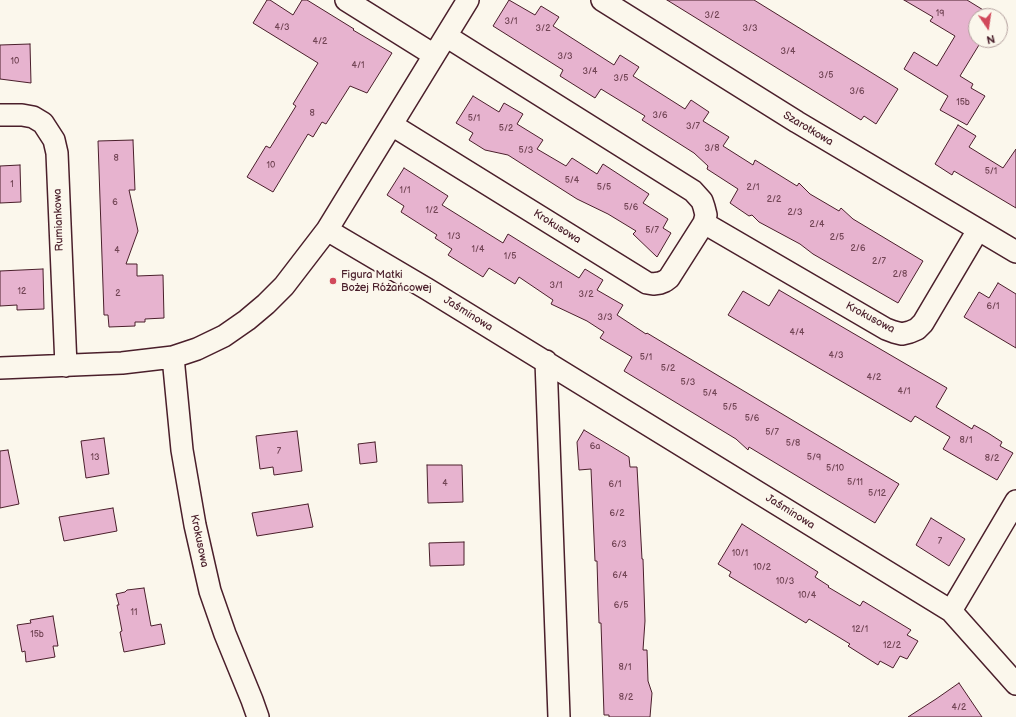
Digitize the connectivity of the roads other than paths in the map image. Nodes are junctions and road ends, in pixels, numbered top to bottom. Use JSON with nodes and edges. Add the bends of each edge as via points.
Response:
{"nodes":[{"id":1,"x":346,"y":0,"type":"edge"},
{"id":2,"x":468,"y":0,"type":"edge"},
{"id":3,"x":602,"y":0,"type":"edge"},
{"id":4,"x":446,"y":36,"type":"junction"},
{"id":5,"x":434,"y":54,"type":"junction"},
{"id":6,"x":0,"y":116,"type":"edge"},
{"id":7,"x":392,"y":125,"type":"junction"},
{"id":8,"x":704,"y":223,"type":"junction"},
{"id":9,"x":327,"y":230,"type":"junction"},
{"id":10,"x":978,"y":230,"type":"junction"},
{"id":11,"x":1016,"y":252,"type":"edge"},
{"id":12,"x":173,"y":357,"type":"junction"},
{"id":13,"x":546,"y":361,"type":"junction"},
{"id":14,"x":66,"y":366,"type":"junction"},
{"id":15,"x":0,"y":368,"type":"edge"},
{"id":16,"x":1016,"y":501,"type":"edge"},
{"id":17,"x":951,"y":611,"type":"junction"},
{"id":18,"x":1016,"y":684,"type":"edge"},
{"id":19,"x":258,"y":717,"type":"edge"},
{"id":20,"x":559,"y":717,"type":"edge"}],
"edges":[{"from":1,"to":5,"type":"street"},
{"from":2,"to":4,"type":"street"},
{"from":3,"to":10,"type":"street","name":"Szarotkowa","via":[[797,122]]},
{"from":4,"to":5,"type":"street"},
{"from":4,"to":8,"type":"street","via":[[693,191],[702,201],[706,215]]},
{"from":5,"to":7,"type":"street"},
{"from":6,"to":14,"type":"street","name":"Rumiankowa","via":[[33,117],[43,123],[54,140]]},
{"from":7,"to":8,"type":"street","name":"Krokusowa","via":[[647,283],[660,283],[669,278]]},
{"from":7,"to":9,"type":"street"},
{"from":8,"to":10,"type":"street","name":"Krokusowa","via":[[886,329],[902,334],[918,329],[924,323]]},
{"from":9,"to":12,"type":"street","via":[[284,286],[247,320],[224,336]]},
{"from":9,"to":13,"type":"street","name":"Jaśminowa"},
{"from":10,"to":11,"type":"street","name":"Szarotkowa"},
{"from":12,"to":14,"type":"street"},
{"from":12,"to":19,"type":"street","name":"Krokusowa","via":[[182,450],[210,591]]},
{"from":13,"to":17,"type":"street","name":"Jaśminowa"},
{"from":13,"to":20,"type":"street"},
{"from":14,"to":15,"type":"street"},
{"from":16,"to":17,"type":"street"},
{"from":17,"to":18,"type":"street","name":"Jaśminowa"}]}
